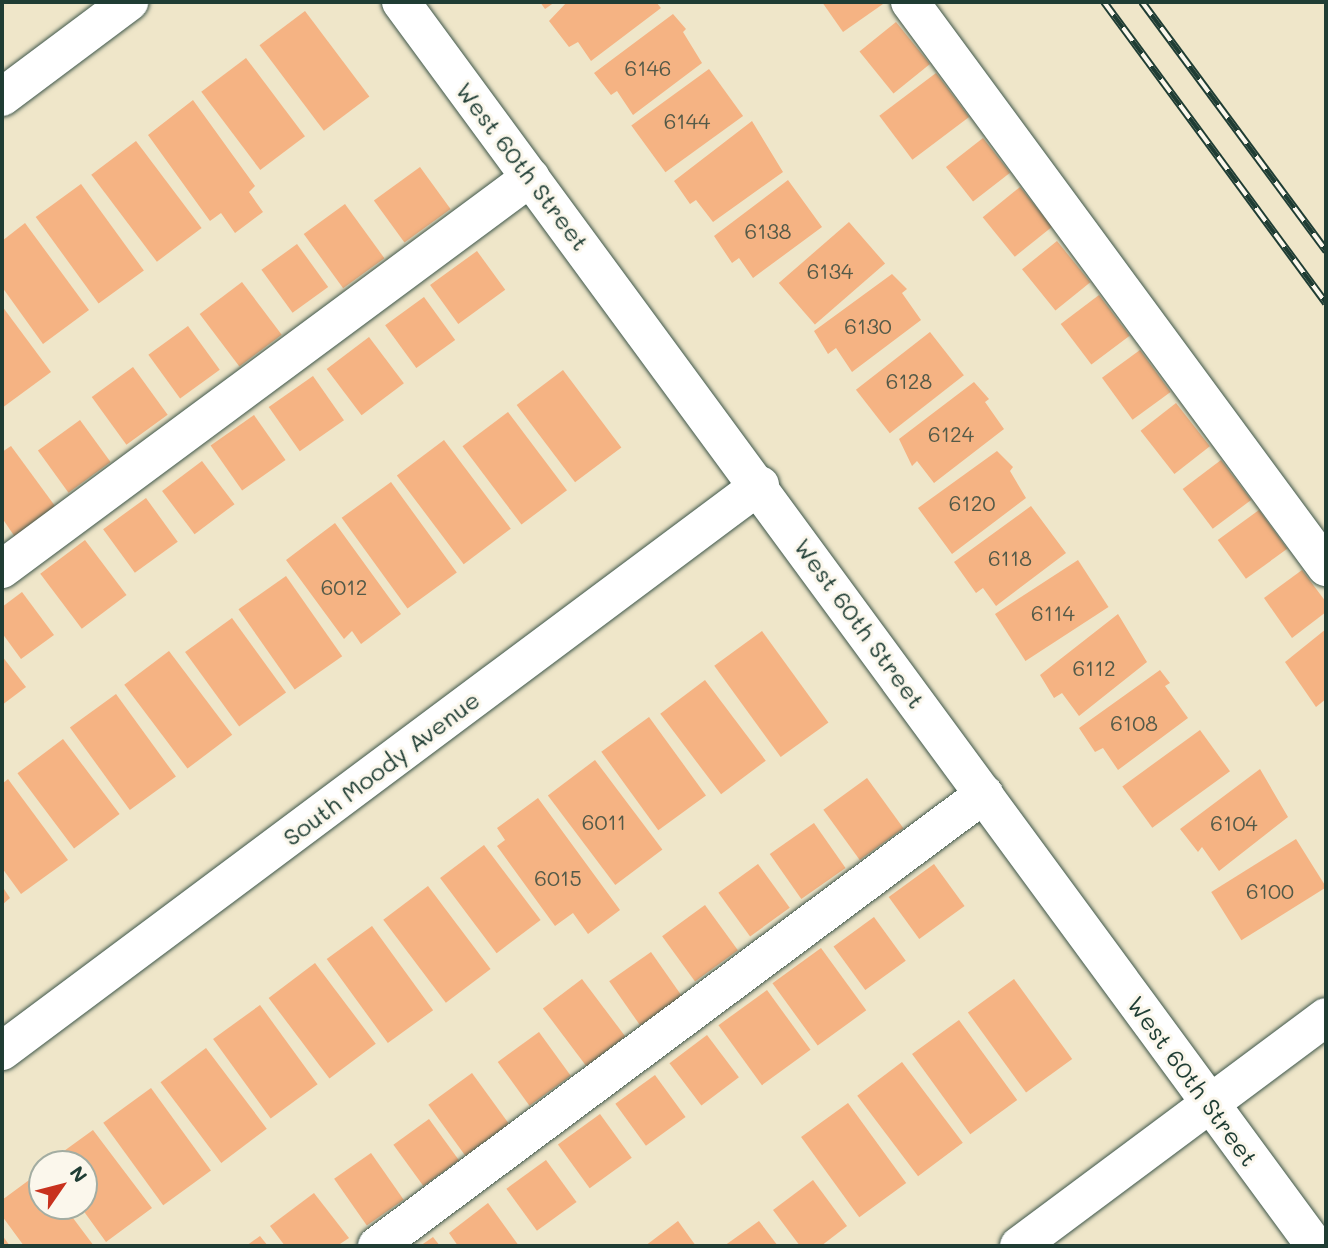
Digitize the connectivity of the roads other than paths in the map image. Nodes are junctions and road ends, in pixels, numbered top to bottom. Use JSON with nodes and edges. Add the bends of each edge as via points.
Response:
{"nodes":[{"id":1,"x":129,"y":2,"type":"edge"},
{"id":2,"x":401,"y":2,"type":"edge"},
{"id":3,"x":910,"y":2,"type":"edge"},
{"id":4,"x":2,"y":97,"type":"edge"},
{"id":5,"x":531,"y":177,"type":"junction"},
{"id":6,"x":760,"y":485,"type":"junction"},
{"id":7,"x":1326,"y":566,"type":"edge"},
{"id":8,"x":2,"y":569,"type":"edge"},
{"id":9,"x":984,"y":794,"type":"junction"},
{"id":10,"x":1326,"y":1017,"type":"edge"},
{"id":11,"x":2,"y":1051,"type":"edge"},
{"id":12,"x":1209,"y":1104,"type":"junction"},
{"id":13,"x":377,"y":1246,"type":"edge"},
{"id":14,"x":1019,"y":1246,"type":"edge"},
{"id":15,"x":1315,"y":1246,"type":"edge"}],
"edges":[{"from":1,"to":4,"type":"street"},
{"from":2,"to":5,"type":"street","name":"West 60th Street"},
{"from":3,"to":7,"type":"street"},
{"from":5,"to":6,"type":"street","name":"West 60th Street"},
{"from":5,"to":8,"type":"street"},
{"from":6,"to":9,"type":"street","name":"West 60th Street"},
{"from":6,"to":11,"type":"street","name":"South Moody Avenue"},
{"from":9,"to":12,"type":"street","name":"West 60th Street"},
{"from":9,"to":13,"type":"street"},
{"from":10,"to":12,"type":"street"},
{"from":12,"to":14,"type":"street"},
{"from":12,"to":15,"type":"street","name":"West 60th Street"}]}
